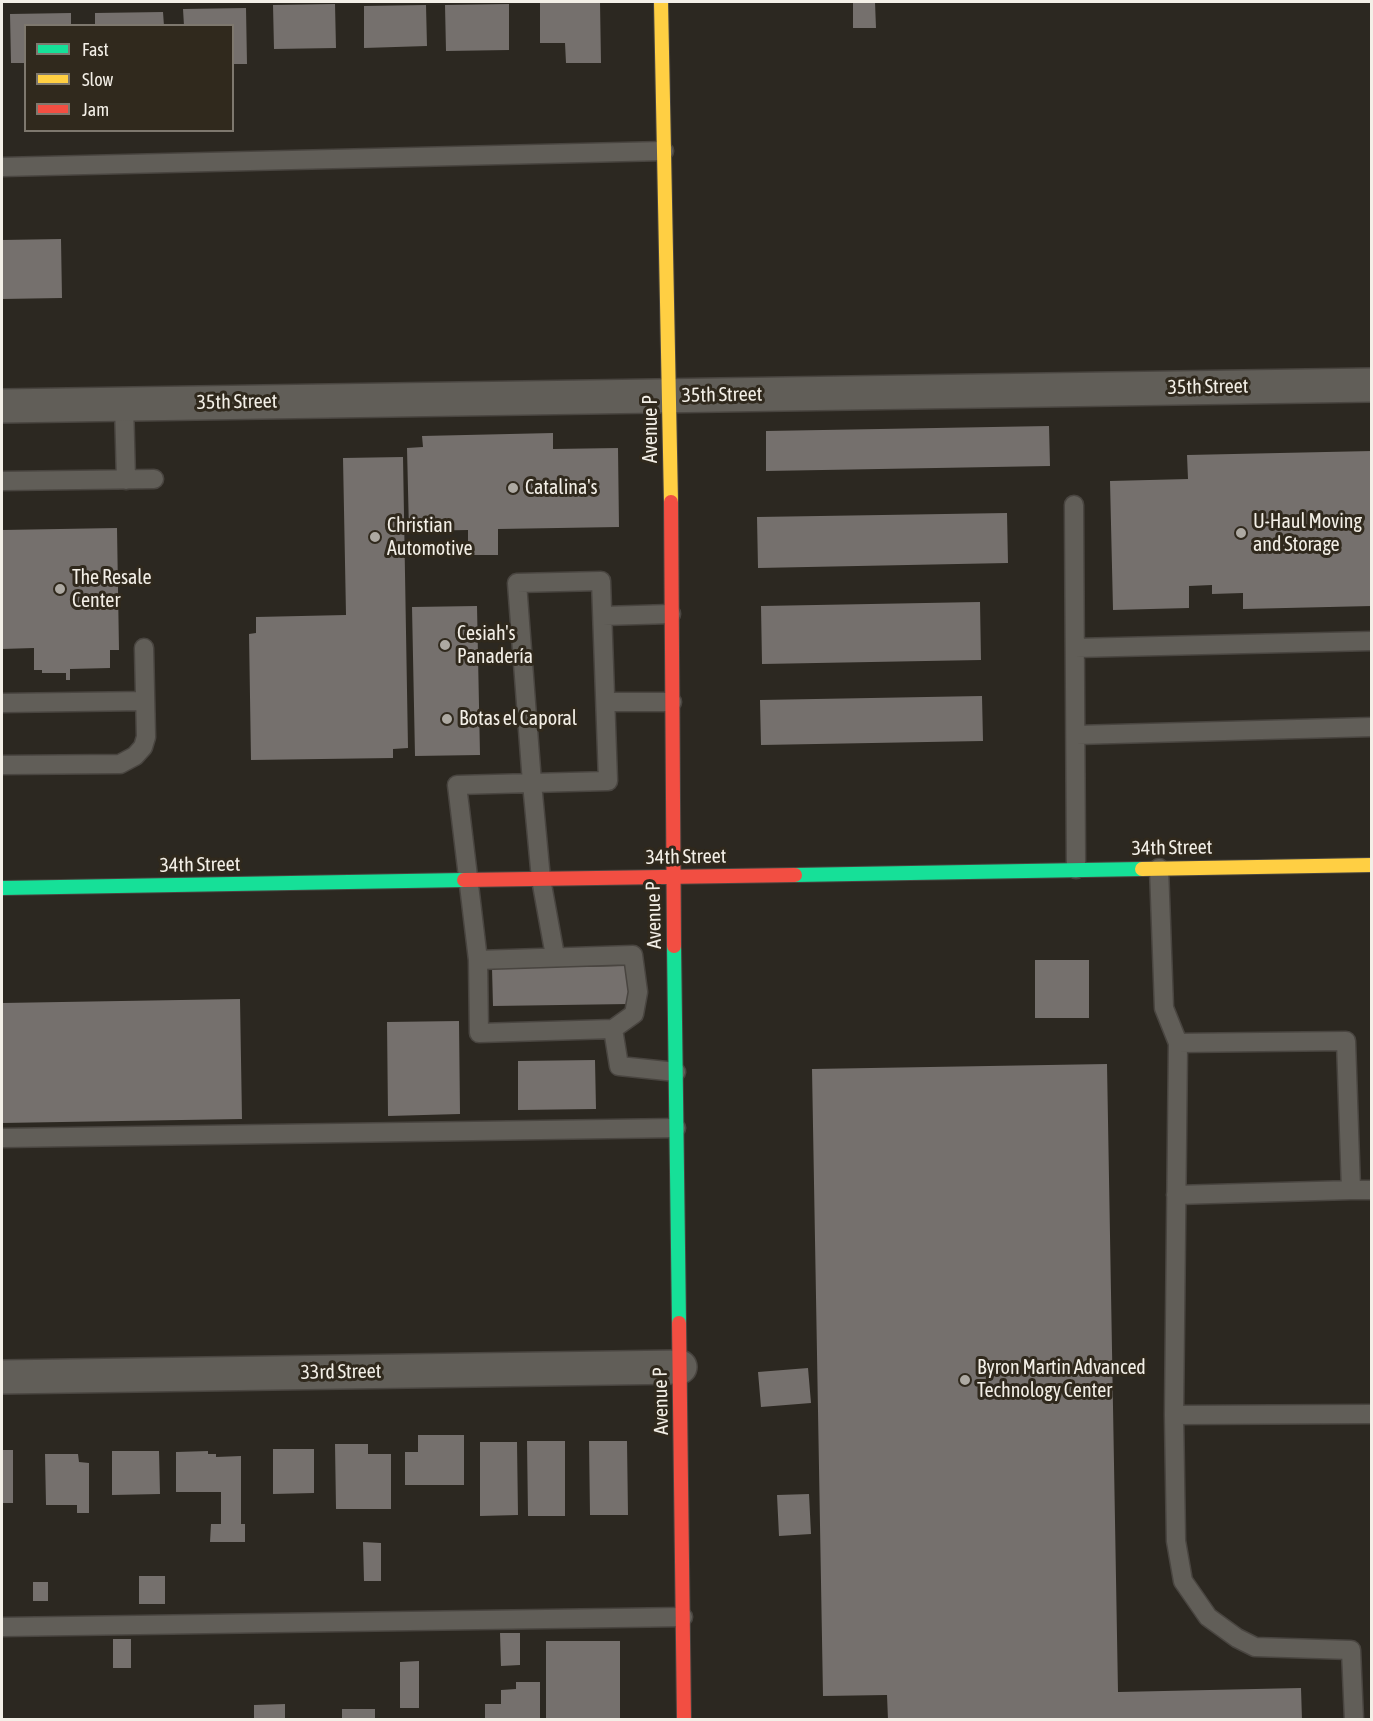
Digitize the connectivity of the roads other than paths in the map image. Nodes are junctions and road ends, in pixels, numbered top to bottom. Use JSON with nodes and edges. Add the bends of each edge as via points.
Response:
{"nodes":[{"id":1,"x":660,"y":2,"type":"edge"},
{"id":2,"x":664,"y":152,"type":"junction"},
{"id":3,"x":2,"y":167,"type":"edge"},
{"id":4,"x":1371,"y":385,"type":"edge"},
{"id":5,"x":670,"y":396,"type":"junction"},
{"id":6,"x":124,"y":404,"type":"junction"},
{"id":7,"x":2,"y":406,"type":"edge"},
{"id":8,"x":154,"y":479,"type":"dead end"},
{"id":9,"x":126,"y":480,"type":"junction"},
{"id":10,"x":2,"y":481,"type":"edge"},
{"id":11,"x":1074,"y":505,"type":"dead end"},
{"id":12,"x":671,"y":614,"type":"junction"},
{"id":13,"x":603,"y":616,"type":"junction"},
{"id":14,"x":1371,"y":641,"type":"edge"},
{"id":15,"x":144,"y":648,"type":"dead end"},
{"id":16,"x":1075,"y":648,"type":"junction"},
{"id":17,"x":145,"y":701,"type":"junction"},
{"id":18,"x":606,"y":702,"type":"junction"},
{"id":19,"x":672,"y":702,"type":"junction"},
{"id":20,"x":2,"y":703,"type":"edge"},
{"id":21,"x":1371,"y":727,"type":"edge"},
{"id":22,"x":1076,"y":735,"type":"junction"},
{"id":23,"x":2,"y":765,"type":"edge"},
{"id":24,"x":532,"y":783,"type":"junction"},
{"id":25,"x":1371,"y":865,"type":"edge"},
{"id":26,"x":1159,"y":868,"type":"junction"},
{"id":27,"x":1076,"y":869,"type":"junction"},
{"id":28,"x":673,"y":876,"type":"junction"},
{"id":29,"x":541,"y":879,"type":"junction"},
{"id":30,"x":468,"y":880,"type":"junction"},
{"id":31,"x":2,"y":888,"type":"edge"},
{"id":32,"x":555,"y":956,"type":"junction"},
{"id":33,"x":477,"y":960,"type":"junction"},
{"id":34,"x":638,"y":992,"type":"junction"},
{"id":35,"x":674,"y":993,"type":"junction"},
{"id":36,"x":613,"y":1029,"type":"junction"},
{"id":37,"x":1178,"y":1043,"type":"junction"},
{"id":38,"x":676,"y":1072,"type":"junction"},
{"id":39,"x":676,"y":1128,"type":"junction"},
{"id":40,"x":2,"y":1138,"type":"edge"},
{"id":41,"x":1352,"y":1190,"type":"junction"},
{"id":42,"x":1371,"y":1190,"type":"edge"},
{"id":43,"x":1176,"y":1195,"type":"junction"},
{"id":44,"x":680,"y":1367,"type":"junction"},
{"id":45,"x":2,"y":1377,"type":"edge"},
{"id":46,"x":1371,"y":1414,"type":"edge"},
{"id":47,"x":1174,"y":1415,"type":"junction"},
{"id":48,"x":683,"y":1617,"type":"junction"},
{"id":49,"x":2,"y":1627,"type":"edge"},
{"id":50,"x":684,"y":1719,"type":"edge"},
{"id":51,"x":1354,"y":1719,"type":"edge"}],
"edges":[{"from":1,"to":2,"type":"street","name":"Avenue P"},
{"from":2,"to":3,"type":"lane"},
{"from":2,"to":5,"type":"street","name":"Avenue P"},
{"from":4,"to":5,"type":"street","name":"35th Street"},
{"from":5,"to":6,"type":"street","name":"35th Street"},
{"from":5,"to":12,"type":"street","name":"Avenue P"},
{"from":6,"to":7,"type":"street","name":"35th Street"},
{"from":6,"to":9,"type":"lane"},
{"from":8,"to":9,"type":"lane"},
{"from":9,"to":10,"type":"lane"},
{"from":11,"to":16,"type":"lane"},
{"from":12,"to":13,"type":"lane"},
{"from":12,"to":19,"type":"street","name":"Avenue P"},
{"from":13,"to":18,"type":"lane"},
{"from":13,"to":24,"type":"lane","via":[[601,581],[517,583]]},
{"from":14,"to":16,"type":"lane"},
{"from":15,"to":17,"type":"lane"},
{"from":16,"to":22,"type":"lane"},
{"from":17,"to":20,"type":"lane"},
{"from":17,"to":23,"type":"lane","via":[[146,737],[143,747],[128,761]]},
{"from":18,"to":19,"type":"lane"},
{"from":18,"to":24,"type":"lane","via":[[608,781]]},
{"from":19,"to":28,"type":"street","name":"Avenue P"},
{"from":21,"to":22,"type":"lane"},
{"from":22,"to":27,"type":"lane"},
{"from":24,"to":29,"type":"lane"},
{"from":24,"to":30,"type":"lane","via":[[457,785]]},
{"from":25,"to":26,"type":"street","name":"34th Street"},
{"from":26,"to":27,"type":"street","name":"34th Street"},
{"from":26,"to":37,"type":"lane","via":[[1164,1008]]},
{"from":27,"to":28,"type":"street","name":"34th Street"},
{"from":28,"to":29,"type":"street","name":"34th Street"},
{"from":28,"to":35,"type":"street","name":"Avenue P"},
{"from":29,"to":30,"type":"street","name":"34th Street"},
{"from":29,"to":32,"type":"lane"},
{"from":30,"to":31,"type":"street","name":"34th Street"},
{"from":30,"to":33,"type":"lane"},
{"from":32,"to":33,"type":"lane"},
{"from":32,"to":34,"type":"lane","via":[[633,955]]},
{"from":33,"to":36,"type":"lane","via":[[479,1033]]},
{"from":34,"to":35,"type":"lane"},
{"from":34,"to":36,"type":"lane","via":[[634,1014]]},
{"from":35,"to":38,"type":"street","name":"Avenue P"},
{"from":36,"to":38,"type":"lane","via":[[619,1066]]},
{"from":37,"to":41,"type":"lane","via":[[1346,1041]]},
{"from":37,"to":43,"type":"lane"},
{"from":38,"to":39,"type":"street","name":"Avenue P"},
{"from":39,"to":40,"type":"lane"},
{"from":39,"to":44,"type":"street","name":"Avenue P"},
{"from":41,"to":42,"type":"lane"},
{"from":41,"to":43,"type":"lane"},
{"from":43,"to":47,"type":"lane"},
{"from":44,"to":45,"type":"street","name":"33rd Street"},
{"from":44,"to":48,"type":"street","name":"Avenue P"},
{"from":46,"to":47,"type":"lane"},
{"from":47,"to":51,"type":"lane","via":[[1176,1541],[1183,1581],[1208,1617],[1255,1647],[1352,1650]]},
{"from":48,"to":49,"type":"lane"},
{"from":48,"to":50,"type":"street","name":"Avenue P"}]}
